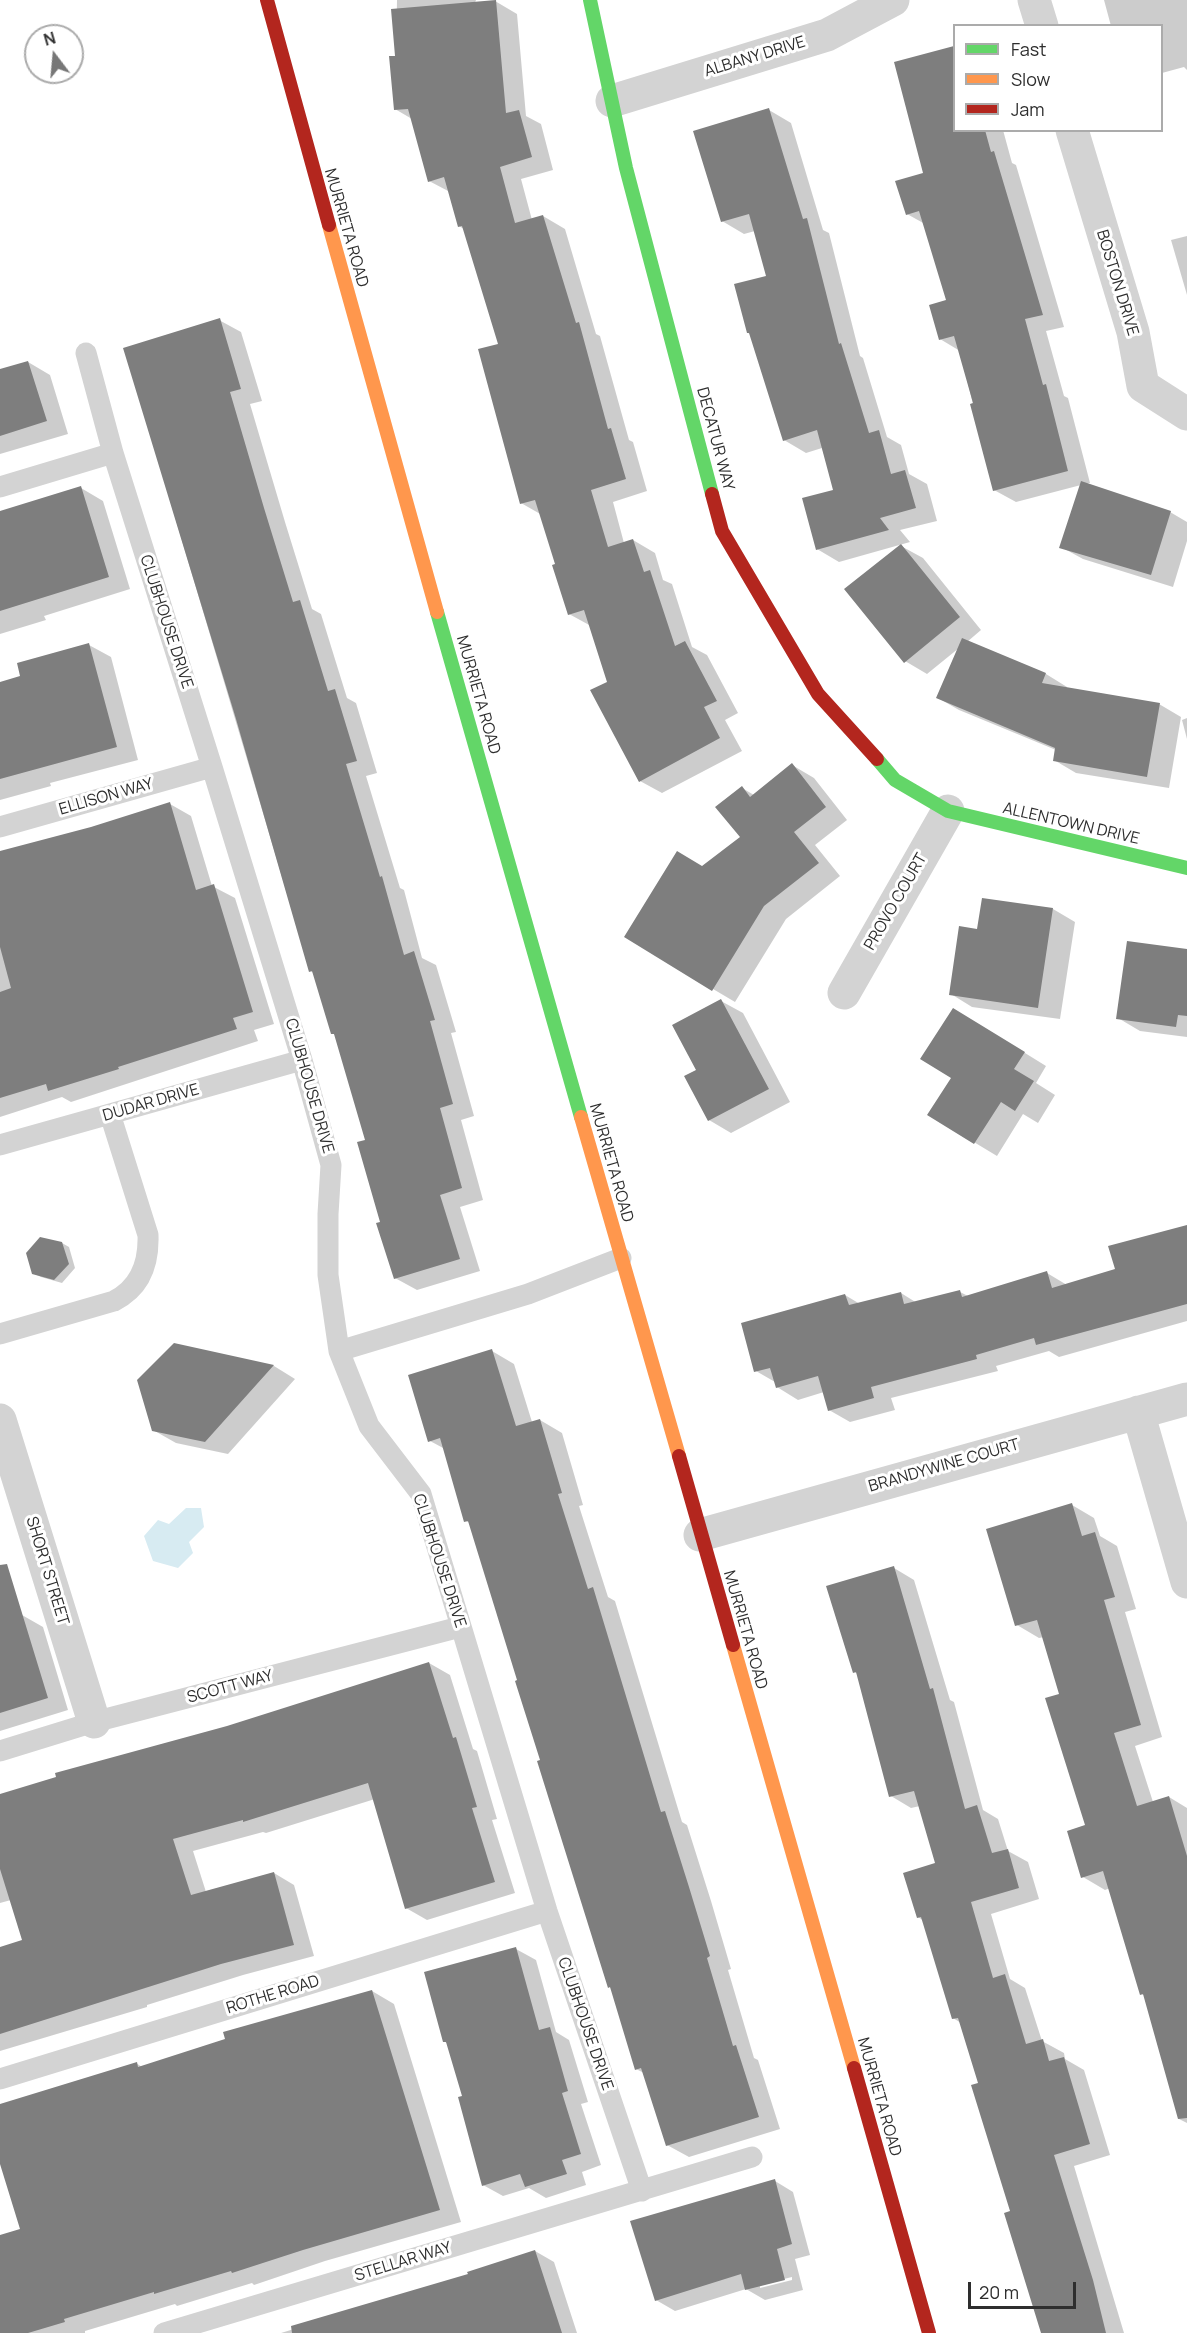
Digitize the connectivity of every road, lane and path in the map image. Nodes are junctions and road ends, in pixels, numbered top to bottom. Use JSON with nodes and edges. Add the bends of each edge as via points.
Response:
{"nodes":[{"id":1,"x":267,"y":0,"type":"edge"},
{"id":2,"x":590,"y":0,"type":"edge"},
{"id":3,"x":893,"y":0,"type":"edge"},
{"id":4,"x":1034,"y":0,"type":"edge"},
{"id":5,"x":1041,"y":24,"type":"edge"},
{"id":6,"x":612,"y":101,"type":"junction"},
{"id":7,"x":1073,"y":132,"type":"edge"},
{"id":8,"x":86,"y":353,"type":"dead end"},
{"id":9,"x":1187,"y":414,"type":"edge"},
{"id":10,"x":113,"y":453,"type":"junction"},
{"id":11,"x":0,"y":487,"type":"edge"},
{"id":12,"x":212,"y":767,"type":"junction"},
{"id":13,"x":948,"y":812,"type":"junction"},
{"id":14,"x":0,"y":827,"type":"edge"},
{"id":15,"x":1187,"y":868,"type":"edge"},
{"id":16,"x":844,"y":993,"type":"dead end"},
{"id":17,"x":302,"y":1060,"type":"junction"},
{"id":18,"x":110,"y":1114,"type":"junction"},
{"id":19,"x":0,"y":1145,"type":"edge"},
{"id":20,"x":621,"y":1258,"type":"junction"},
{"id":21,"x":0,"y":1334,"type":"edge"},
{"id":22,"x":339,"y":1351,"type":"junction"},
{"id":23,"x":1187,"y":1399,"type":"edge"},
{"id":24,"x":1138,"y":1412,"type":"junction"},
{"id":25,"x":2,"y":1438,"type":"edge"},
{"id":26,"x":700,"y":1535,"type":"junction"},
{"id":27,"x":1187,"y":1582,"type":"edge"},
{"id":28,"x":460,"y":1627,"type":"junction"},
{"id":29,"x":94,"y":1722,"type":"junction"},
{"id":30,"x":0,"y":1752,"type":"edge"},
{"id":31,"x":547,"y":1911,"type":"junction"},
{"id":32,"x":0,"y":2079,"type":"edge"},
{"id":33,"x":752,"y":2157,"type":"dead end"},
{"id":34,"x":642,"y":2191,"type":"junction"},
{"id":35,"x":165,"y":2333,"type":"edge"},
{"id":36,"x":929,"y":2333,"type":"edge"}],
"edges":[{"from":1,"to":20,"type":"main road","name":"MURRIETA ROAD"},
{"from":2,"to":6,"type":"main road","name":"DECATUR WAY"},
{"from":3,"to":6,"type":"street","name":"ALBANY DRIVE","via":[[827,35]]},
{"from":4,"to":5,"type":"street"},
{"from":6,"to":13,"type":"main road","name":"DECATUR WAY","via":[[626,168],[722,531],[818,694],[895,780]]},
{"from":7,"to":9,"type":"street","name":"BOSTON DRIVE","via":[[1133,332],[1143,386]]},
{"from":8,"to":10,"type":"lane","name":"CLUBHOUSE DRIVE"},
{"from":10,"to":11,"type":"lane"},
{"from":10,"to":12,"type":"lane","name":"CLUBHOUSE DRIVE"},
{"from":12,"to":14,"type":"lane","name":"ELLISON WAY"},
{"from":12,"to":17,"type":"lane","name":"CLUBHOUSE DRIVE"},
{"from":13,"to":15,"type":"main road","name":"ALLENTOWN DRIVE"},
{"from":13,"to":16,"type":"street","name":"PROVO COURT"},
{"from":17,"to":18,"type":"lane","name":"DUDAR DRIVE"},
{"from":17,"to":22,"type":"lane","name":"CLUBHOUSE DRIVE","via":[[331,1165],[328,1275]]},
{"from":18,"to":19,"type":"lane","name":"DUDAR DRIVE"},
{"from":18,"to":21,"type":"lane","via":[[148,1235],[148,1252],[135,1286],[114,1301]]},
{"from":20,"to":22,"type":"lane","via":[[528,1294]]},
{"from":20,"to":26,"type":"main road","name":"MURRIETA ROAD"},
{"from":22,"to":28,"type":"lane","name":"CLUBHOUSE DRIVE","via":[[369,1426],[421,1494]]},
{"from":23,"to":24,"type":"street","name":"BRANDYWINE COURT"},
{"from":24,"to":26,"type":"street","name":"BRANDYWINE COURT"},
{"from":24,"to":27,"type":"street"},
{"from":25,"to":29,"type":"street","name":"SHORT STREET"},
{"from":26,"to":36,"type":"main road","name":"MURRIETA ROAD"},
{"from":28,"to":29,"type":"lane","name":"SCOTT WAY"},
{"from":28,"to":31,"type":"lane","name":"CLUBHOUSE DRIVE"},
{"from":29,"to":30,"type":"lane","name":"SCOTT WAY"},
{"from":31,"to":32,"type":"lane","name":"ROTHE ROAD"},
{"from":31,"to":34,"type":"lane","name":"CLUBHOUSE DRIVE"},
{"from":33,"to":34,"type":"lane","name":"STELLAR WAY"},
{"from":34,"to":35,"type":"lane","name":"STELLAR WAY"}]}
